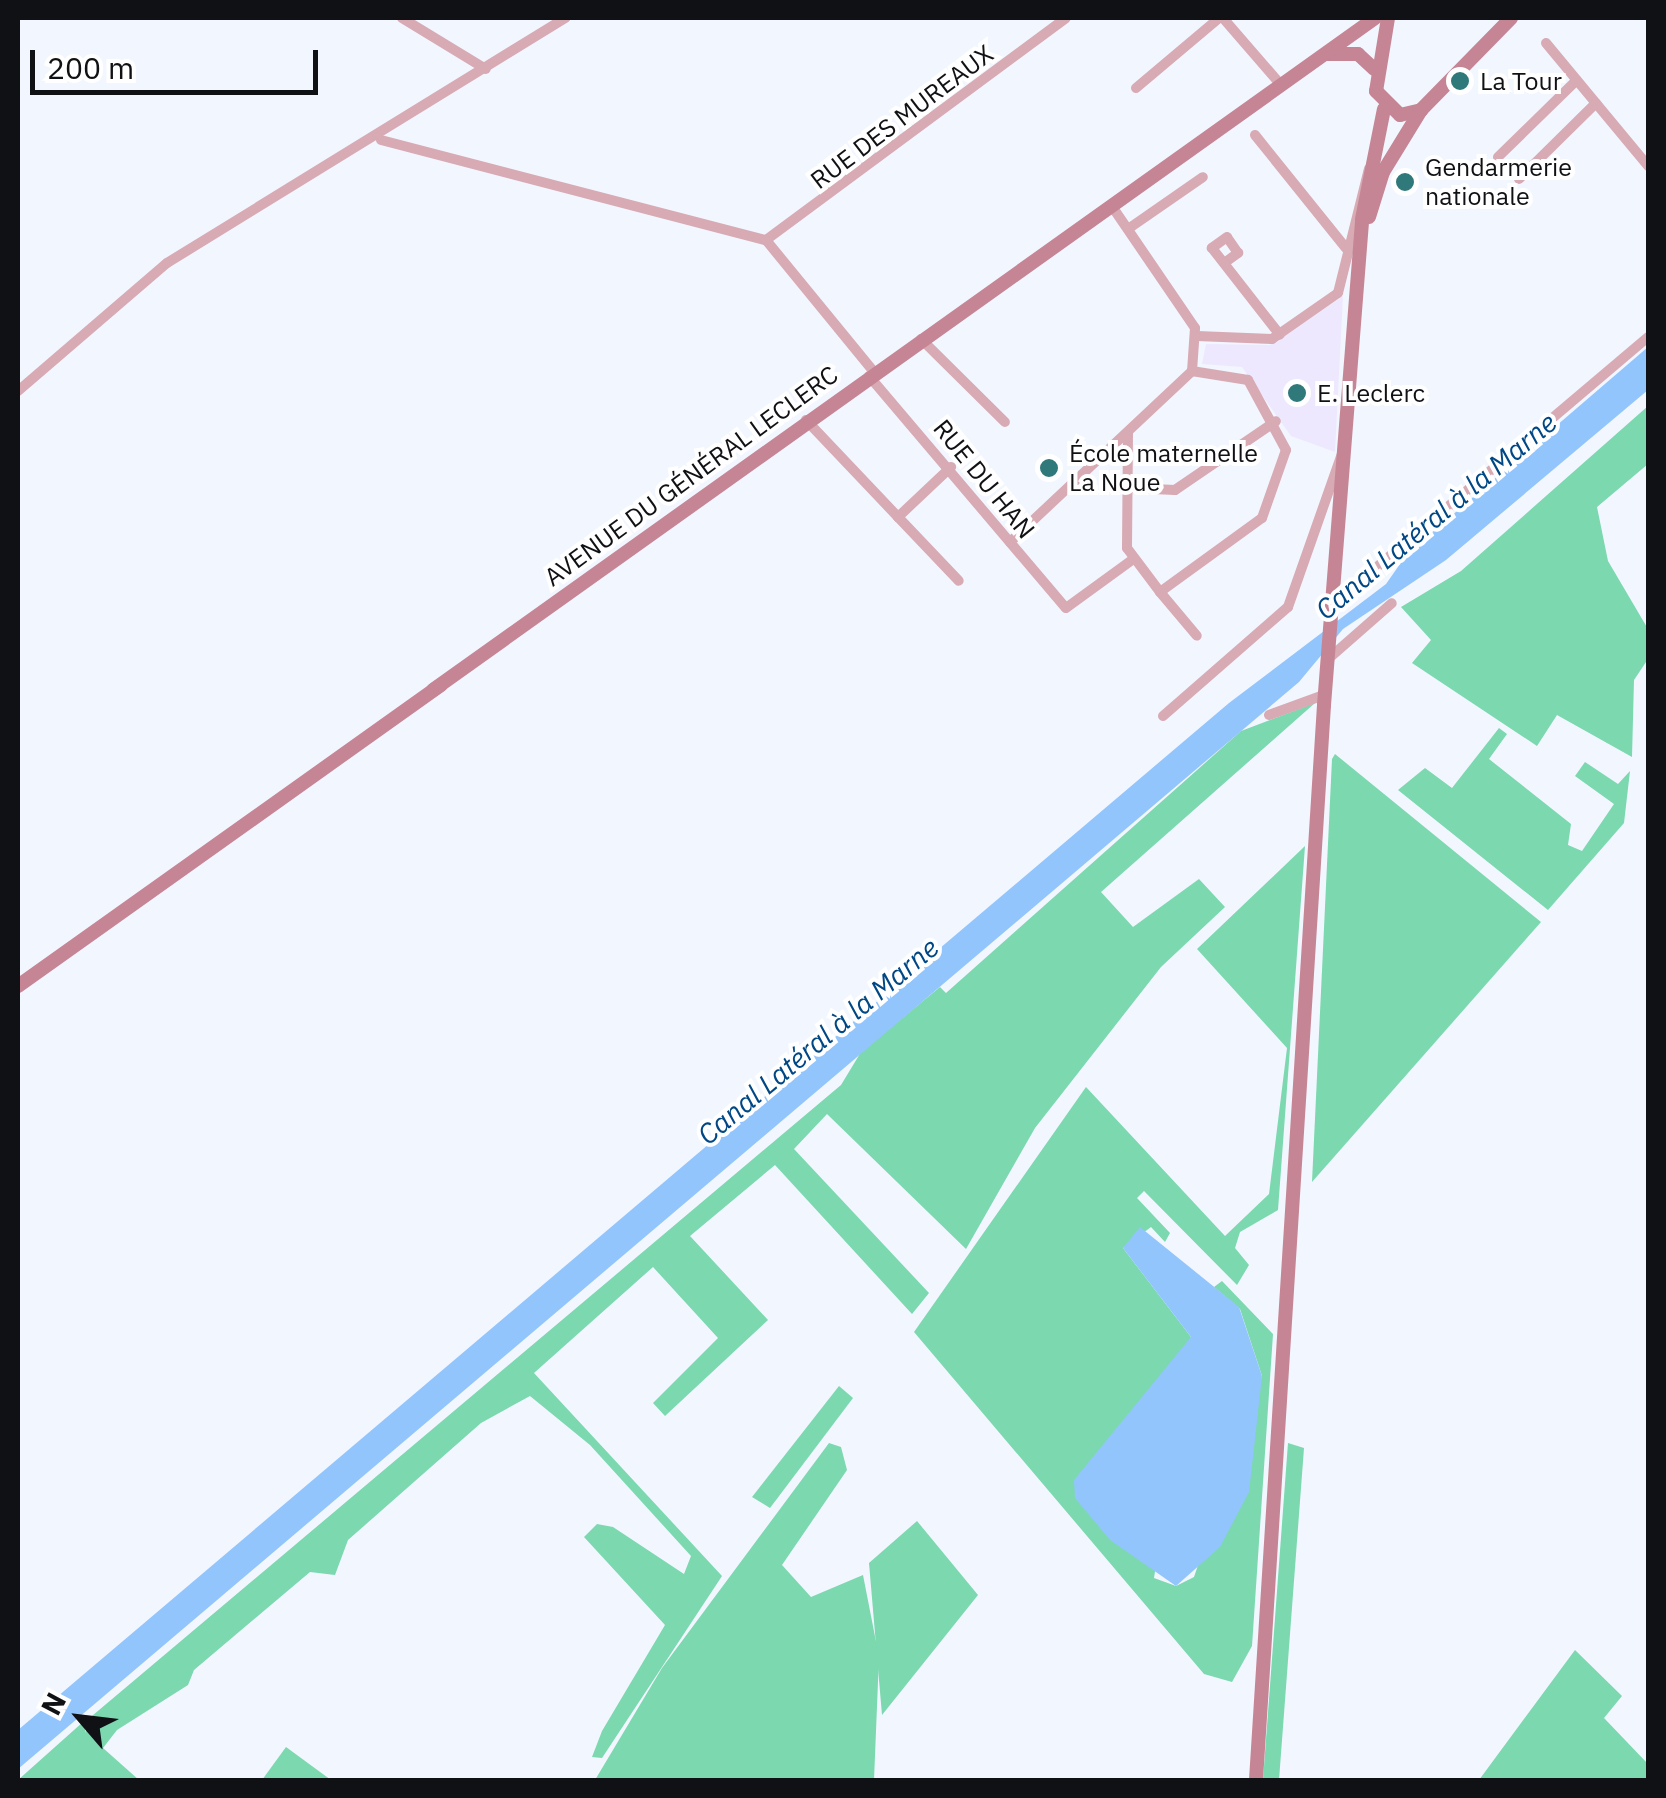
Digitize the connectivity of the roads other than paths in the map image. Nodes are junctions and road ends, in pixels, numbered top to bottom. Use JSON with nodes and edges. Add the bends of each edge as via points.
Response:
{"nodes":[{"id":1,"x":402,"y":18,"type":"edge"},
{"id":2,"x":566,"y":18,"type":"edge"},
{"id":3,"x":1066,"y":18,"type":"edge"},
{"id":4,"x":1221,"y":18,"type":"edge"},
{"id":5,"x":1374,"y":18,"type":"edge"},
{"id":6,"x":1388,"y":18,"type":"edge"},
{"id":7,"x":1511,"y":18,"type":"edge"},
{"id":8,"x":1546,"y":43,"type":"dead end"},
{"id":9,"x":1326,"y":54,"type":"junction"},
{"id":10,"x":486,"y":69,"type":"junction"},
{"id":11,"x":1374,"y":69,"type":"junction"},
{"id":12,"x":1576,"y":80,"type":"junction"},
{"id":13,"x":1281,"y":84,"type":"junction"},
{"id":14,"x":1136,"y":88,"type":"dead end"},
{"id":15,"x":1596,"y":103,"type":"junction"},
{"id":16,"x":1384,"y":109,"type":"junction"},
{"id":17,"x":1421,"y":110,"type":"junction"},
{"id":18,"x":1384,"y":133,"type":"junction"},
{"id":19,"x":1255,"y":136,"type":"dead end"},
{"id":20,"x":380,"y":140,"type":"junction"},
{"id":21,"x":1398,"y":143,"type":"junction"},
{"id":22,"x":1498,"y":157,"type":"dead end"},
{"id":23,"x":1648,"y":166,"type":"edge"},
{"id":24,"x":1202,"y":177,"type":"dead end"},
{"id":25,"x":1519,"y":178,"type":"dead end"},
{"id":26,"x":1111,"y":204,"type":"junction"},
{"id":27,"x":1128,"y":229,"type":"junction"},
{"id":28,"x":766,"y":244,"type":"junction"},
{"id":29,"x":1353,"y":248,"type":"junction"},
{"id":30,"x":1227,"y":261,"type":"dead end"},
{"id":31,"x":1280,"y":334,"type":"junction"},
{"id":32,"x":1197,"y":336,"type":"junction"},
{"id":33,"x":1648,"y":338,"type":"edge"},
{"id":34,"x":920,"y":340,"type":"junction"},
{"id":35,"x":1192,"y":371,"type":"junction"},
{"id":36,"x":872,"y":374,"type":"junction"},
{"id":37,"x":18,"y":391,"type":"edge"},
{"id":38,"x":806,"y":420,"type":"junction"},
{"id":39,"x":1276,"y":421,"type":"junction"},
{"id":40,"x":1005,"y":422,"type":"dead end"},
{"id":41,"x":1128,"y":433,"type":"junction"},
{"id":42,"x":1344,"y":450,"type":"junction"},
{"id":43,"x":951,"y":468,"type":"junction"},
{"id":44,"x":1132,"y":488,"type":"junction"},
{"id":45,"x":898,"y":517,"type":"junction"},
{"id":46,"x":1010,"y":542,"type":"junction"},
{"id":47,"x":1132,"y":560,"type":"junction"},
{"id":48,"x":959,"y":581,"type":"dead end"},
{"id":49,"x":1160,"y":592,"type":"junction"},
{"id":50,"x":1392,"y":603,"type":"dead end"},
{"id":51,"x":1332,"y":604,"type":"junction"},
{"id":52,"x":1197,"y":636,"type":"dead end"},
{"id":53,"x":1327,"y":660,"type":"junction"},
{"id":54,"x":1324,"y":695,"type":"junction"},
{"id":55,"x":1163,"y":716,"type":"dead end"},
{"id":56,"x":1269,"y":716,"type":"dead end"},
{"id":57,"x":18,"y":986,"type":"edge"},
{"id":58,"x":1256,"y":1780,"type":"edge"}],
"edges":[{"from":1,"to":10,"type":"street"},
{"from":2,"to":10,"type":"street"},
{"from":3,"to":28,"type":"street","name":"RUE DES MUREAUX"},
{"from":4,"to":13,"type":"street"},
{"from":4,"to":14,"type":"street"},
{"from":5,"to":9,"type":"main road","name":"AVENUE DU GÉNÉRAL LECLERC"},
{"from":6,"to":11,"type":"main road"},
{"from":7,"to":17,"type":"main road"},
{"from":8,"to":12,"type":"street"},
{"from":9,"to":11,"type":"main road","via":[[1349,52]]},
{"from":9,"to":13,"type":"main road","name":"AVENUE DU GÉNÉRAL LECLERC"},
{"from":10,"to":20,"type":"street"},
{"from":11,"to":16,"type":"main road"},
{"from":12,"to":15,"type":"street"},
{"from":12,"to":22,"type":"street"},
{"from":13,"to":26,"type":"main road","name":"AVENUE DU GÉNÉRAL LECLERC"},
{"from":15,"to":23,"type":"street"},
{"from":15,"to":25,"type":"street"},
{"from":16,"to":17,"type":"main road"},
{"from":16,"to":18,"type":"main road"},
{"from":17,"to":21,"type":"main road"},
{"from":18,"to":21,"type":"main road"},
{"from":18,"to":29,"type":"main road"},
{"from":19,"to":29,"type":"street"},
{"from":20,"to":28,"type":"street"},
{"from":20,"to":37,"type":"street","via":[[167,263]]},
{"from":21,"to":29,"type":"main road"},
{"from":24,"to":27,"type":"street"},
{"from":26,"to":27,"type":"street"},
{"from":26,"to":34,"type":"main road","name":"AVENUE DU GÉNÉRAL LECLERC"},
{"from":27,"to":32,"type":"street"},
{"from":28,"to":36,"type":"street","name":"RUE DU HAN"},
{"from":29,"to":31,"type":"street","via":[[1341,288]]},
{"from":29,"to":42,"type":"main road"},
{"from":30,"to":31,"type":"street"},
{"from":31,"to":32,"type":"street"},
{"from":32,"to":35,"type":"street"},
{"from":33,"to":51,"type":"street"},
{"from":34,"to":36,"type":"main road","name":"AVENUE DU GÉNÉRAL LECLERC"},
{"from":34,"to":40,"type":"street"},
{"from":35,"to":39,"type":"street","via":[[1241,375]]},
{"from":35,"to":41,"type":"street"},
{"from":36,"to":38,"type":"main road","name":"AVENUE DU GÉNÉRAL LECLERC"},
{"from":36,"to":43,"type":"street","name":"RUE DU HAN"},
{"from":38,"to":45,"type":"street"},
{"from":38,"to":57,"type":"main road","name":"AVENUE DU GÉNÉRAL LECLERC"},
{"from":39,"to":44,"type":"street","via":[[1174,490]]},
{"from":39,"to":49,"type":"street","via":[[1286,450],[1266,512]]},
{"from":41,"to":44,"type":"street"},
{"from":41,"to":46,"type":"street"},
{"from":42,"to":51,"type":"main road"},
{"from":42,"to":55,"type":"street","via":[[1288,607]]},
{"from":43,"to":45,"type":"street"},
{"from":43,"to":46,"type":"street","name":"RUE DU HAN"},
{"from":44,"to":47,"type":"street"},
{"from":45,"to":48,"type":"street"},
{"from":46,"to":47,"type":"street","name":"RUE DU HAN","via":[[1066,608]]},
{"from":47,"to":49,"type":"street"},
{"from":49,"to":52,"type":"street"},
{"from":50,"to":53,"type":"street"},
{"from":51,"to":53,"type":"main road"},
{"from":53,"to":54,"type":"main road"},
{"from":54,"to":56,"type":"street"},
{"from":54,"to":58,"type":"main road"}]}
